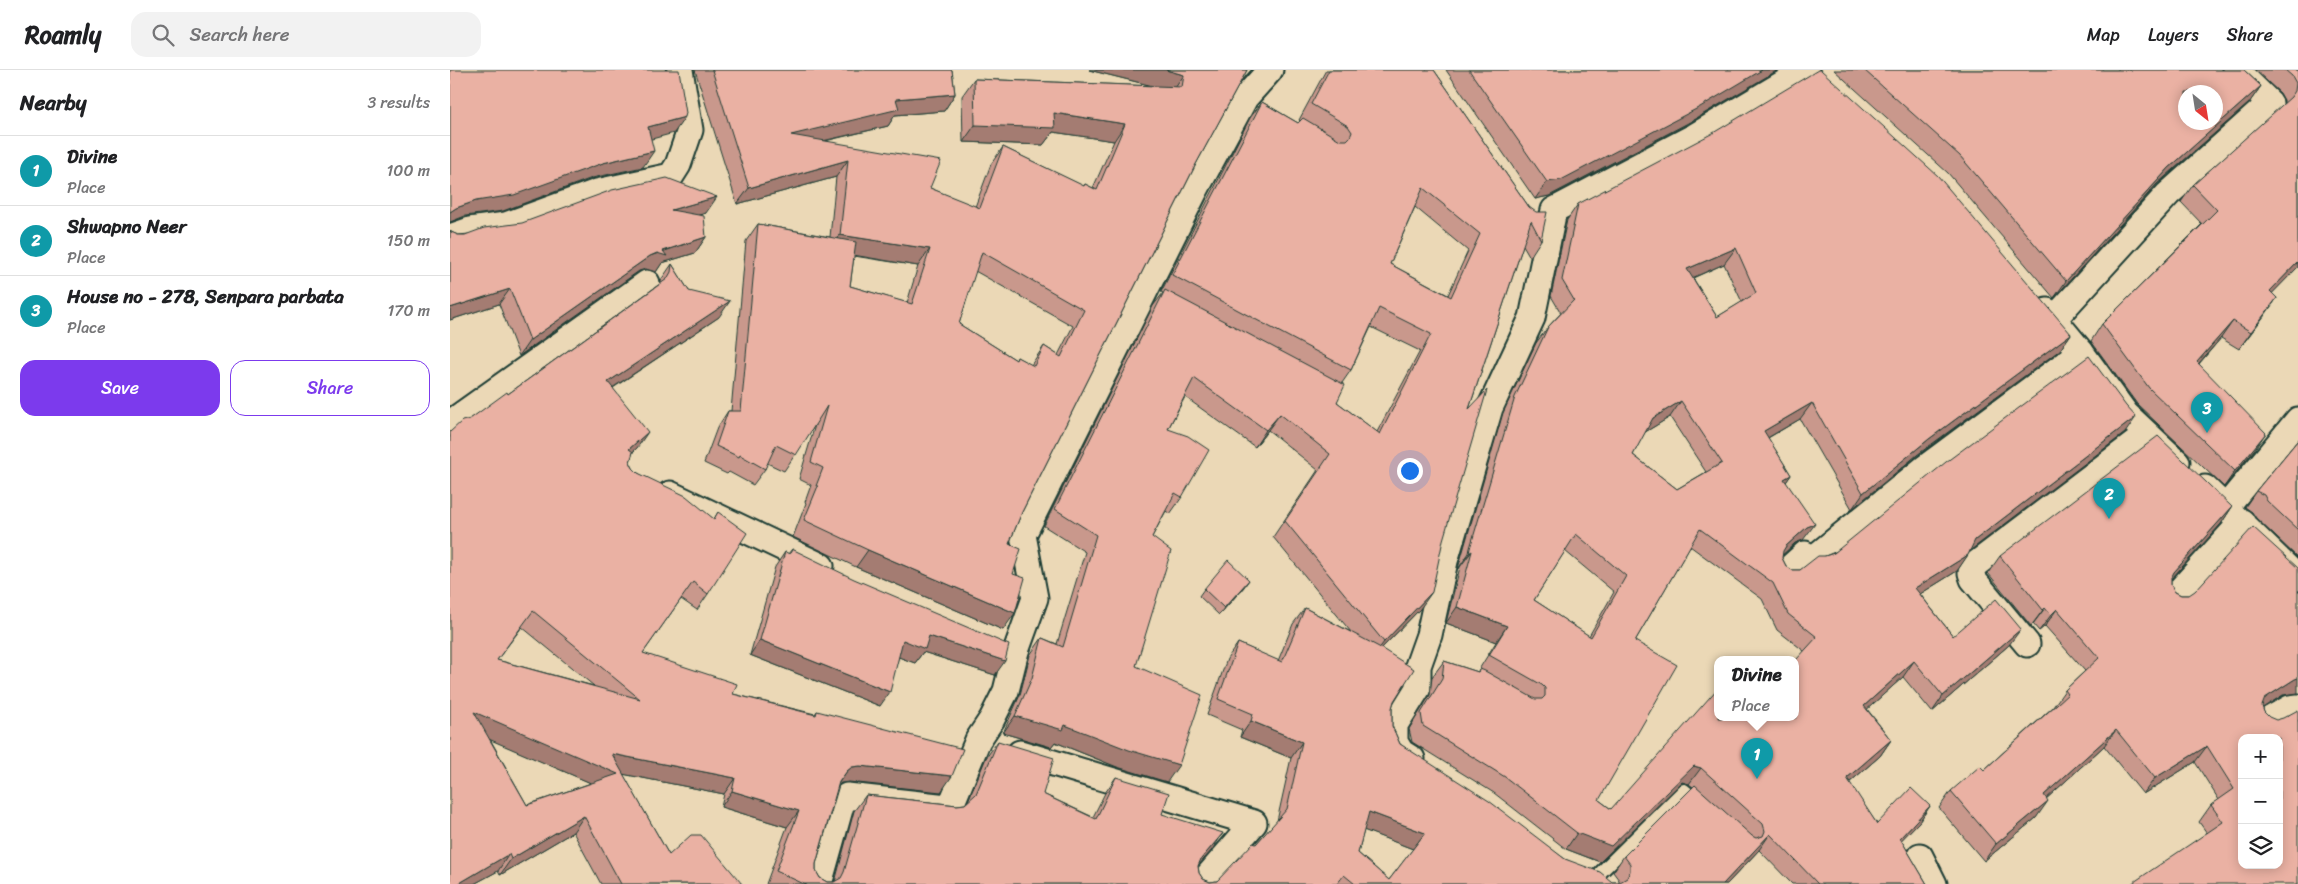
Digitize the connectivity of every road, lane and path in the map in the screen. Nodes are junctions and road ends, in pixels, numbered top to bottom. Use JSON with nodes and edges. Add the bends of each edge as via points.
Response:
{"nodes":[{"id":1,"x":680,"y":70,"type":"edge"},
{"id":2,"x":1270,"y":70,"type":"edge"},
{"id":3,"x":2236,"y":70,"type":"edge"},
{"id":4,"x":1815,"y":74,"type":"edge"},
{"id":5,"x":1554,"y":210,"type":"junction"},
{"id":6,"x":1529,"y":215,"type":"edge"},
{"id":7,"x":450,"y":237,"type":"edge"},
{"id":8,"x":647,"y":283,"type":"dead end"},
{"id":9,"x":2031,"y":291,"type":"edge"},
{"id":10,"x":2053,"y":320,"type":"junction"},
{"id":11,"x":2081,"y":352,"type":"junction"},
{"id":12,"x":2298,"y":420,"type":"edge"},
{"id":13,"x":450,"y":423,"type":"edge"},
{"id":14,"x":2146,"y":435,"type":"junction"},
{"id":15,"x":650,"y":484,"type":"edge"},
{"id":16,"x":2234,"y":515,"type":"junction"},
{"id":17,"x":1785,"y":572,"type":"edge"},
{"id":18,"x":842,"y":575,"type":"edge"},
{"id":19,"x":2298,"y":578,"type":"edge"},
{"id":20,"x":2173,"y":598,"type":"edge"},
{"id":21,"x":2027,"y":644,"type":"dead end"},
{"id":22,"x":2298,"y":707,"type":"edge"},
{"id":23,"x":2265,"y":722,"type":"edge"},
{"id":24,"x":978,"y":740,"type":"junction"},
{"id":25,"x":1435,"y":773,"type":"edge"},
{"id":26,"x":1711,"y":813,"type":"edge"},
{"id":27,"x":1920,"y":856,"type":"dead end"},
{"id":28,"x":1592,"y":876,"type":"edge"},
{"id":29,"x":818,"y":884,"type":"edge"},
{"id":30,"x":1201,"y":884,"type":"edge"},
{"id":31,"x":1934,"y":884,"type":"edge"}],
"edges":[{"from":1,"to":7,"type":"street","via":[[690,130],[671,176],[597,192],[506,226],[470,230]]},
{"from":2,"to":24,"type":"street","via":[[1196,189],[1148,294],[1023,535],[1035,598],[1007,647],[1006,691]]},
{"from":3,"to":10,"type":"street","via":[[2270,103],[2168,194]]},
{"from":4,"to":5,"type":"street"},
{"from":5,"to":6,"type":"street"},
{"from":5,"to":25,"type":"street","via":[[1532,318],[1490,408],[1445,561],[1418,688],[1395,726],[1395,742],[1401,752]]},
{"from":8,"to":13,"type":"street"},
{"from":9,"to":10,"type":"street"},
{"from":10,"to":11,"type":"street"},
{"from":11,"to":14,"type":"street","via":[[2126,414]]},
{"from":11,"to":17,"type":"street","via":[[1926,467],[1814,558],[1805,554]]},
{"from":12,"to":16,"type":"street"},
{"from":14,"to":16,"type":"street"},
{"from":14,"to":21,"type":"street","via":[[1972,567],[1974,579]]},
{"from":15,"to":18,"type":"street"},
{"from":16,"to":19,"type":"street"},
{"from":16,"to":20,"type":"street"},
{"from":22,"to":23,"type":"street"},
{"from":24,"to":29,"type":"street","via":[[947,807],[846,796]]},
{"from":24,"to":30,"type":"street","via":[[1254,823]]},
{"from":26,"to":28,"type":"lane","via":[[1684,790]]},
{"from":27,"to":31,"type":"street"}]}
